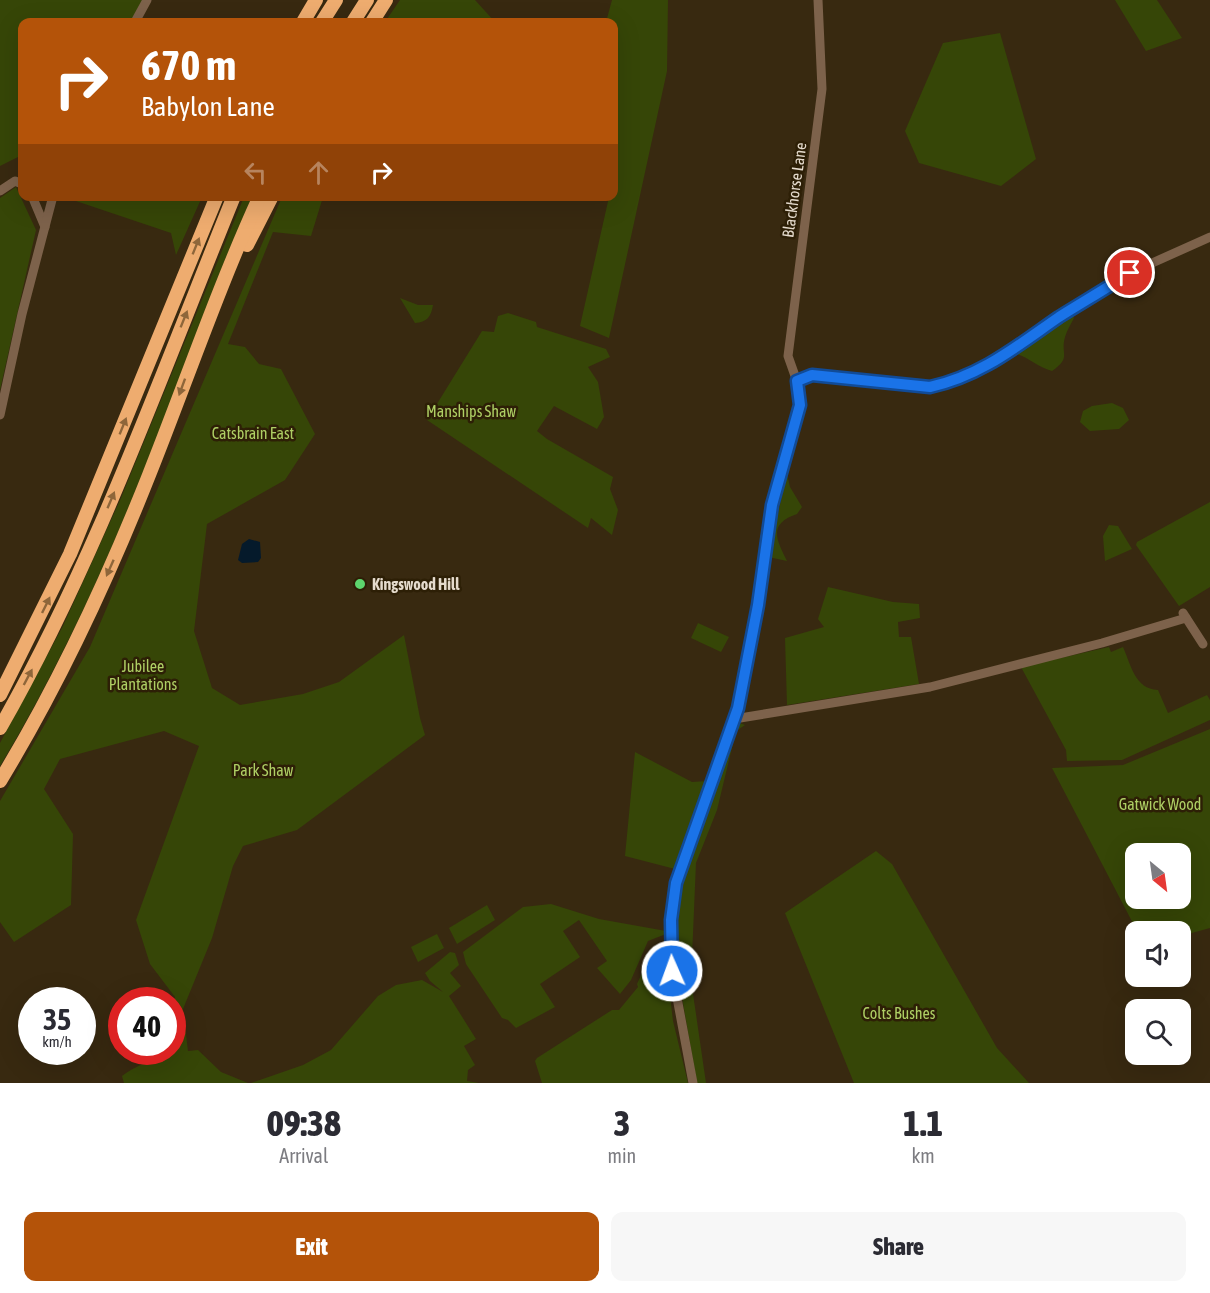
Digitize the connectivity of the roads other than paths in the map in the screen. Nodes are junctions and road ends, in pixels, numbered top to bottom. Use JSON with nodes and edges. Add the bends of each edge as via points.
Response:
{"nodes":[{"id":1,"x":147,"y":0,"type":"edge"},
{"id":2,"x":316,"y":0,"type":"edge"},
{"id":3,"x":336,"y":0,"type":"edge"},
{"id":4,"x":367,"y":0,"type":"edge"},
{"id":5,"x":386,"y":0,"type":"edge"},
{"id":6,"x":818,"y":0,"type":"edge"},
{"id":7,"x":137,"y":18,"type":"edge"},
{"id":8,"x":305,"y":18,"type":"edge"},
{"id":9,"x":325,"y":18,"type":"edge"},
{"id":10,"x":356,"y":18,"type":"edge"},
{"id":11,"x":375,"y":18,"type":"edge"},
{"id":12,"x":18,"y":182,"type":"edge"},
{"id":13,"x":0,"y":191,"type":"edge"},
{"id":14,"x":34,"y":201,"type":"edge"},
{"id":15,"x":53,"y":201,"type":"edge"},
{"id":16,"x":215,"y":201,"type":"edge"},
{"id":17,"x":232,"y":201,"type":"edge"},
{"id":18,"x":258,"y":201,"type":"edge"},
{"id":19,"x":269,"y":201,"type":"edge"},
{"id":20,"x":45,"y":227,"type":"junction"},
{"id":21,"x":1210,"y":237,"type":"edge"},
{"id":22,"x":210,"y":312,"type":"junction"},
{"id":23,"x":797,"y":381,"type":"junction"},
{"id":24,"x":0,"y":415,"type":"edge"},
{"id":25,"x":1203,"y":644,"type":"dead end"},
{"id":26,"x":0,"y":695,"type":"edge"},
{"id":27,"x":734,"y":719,"type":"junction"},
{"id":28,"x":0,"y":728,"type":"edge"},
{"id":29,"x":0,"y":781,"type":"edge"},
{"id":30,"x":693,"y":1083,"type":"edge"}],
"edges":[{"from":1,"to":7,"type":"street"},
{"from":2,"to":8,"type":"highway"},
{"from":3,"to":9,"type":"highway"},
{"from":4,"to":10,"type":"highway"},
{"from":5,"to":11,"type":"highway"},
{"from":6,"to":23,"type":"street","name":"Blackhorse Lane","via":[[822,89],[788,345],[789,366]]},
{"from":12,"to":13,"type":"street"},
{"from":14,"to":20,"type":"street"},
{"from":15,"to":20,"type":"street"},
{"from":26,"to":16,"type":"highway","one_way":true,"via":[[70,554]]},
{"from":28,"to":17,"type":"highway","one_way":true,"via":[[85,561]]},
{"from":18,"to":22,"type":"highway"},
{"from":19,"to":22,"type":"highway"},
{"from":20,"to":24,"type":"street"},
{"from":21,"to":23,"type":"street","via":[[1130,273],[969,376],[930,387],[820,375]]},
{"from":22,"to":29,"type":"highway","one_way":true,"via":[[115,558],[59,676]]},
{"from":23,"to":27,"type":"street","name":"Blackhorse Lane","via":[[800,405],[772,505],[758,605]]},
{"from":25,"to":27,"type":"street","via":[[1185,616],[1102,643],[930,687]]},
{"from":27,"to":30,"type":"street","name":"Blackhorse Lane","via":[[681,862],[672,905],[672,971]]}]}
